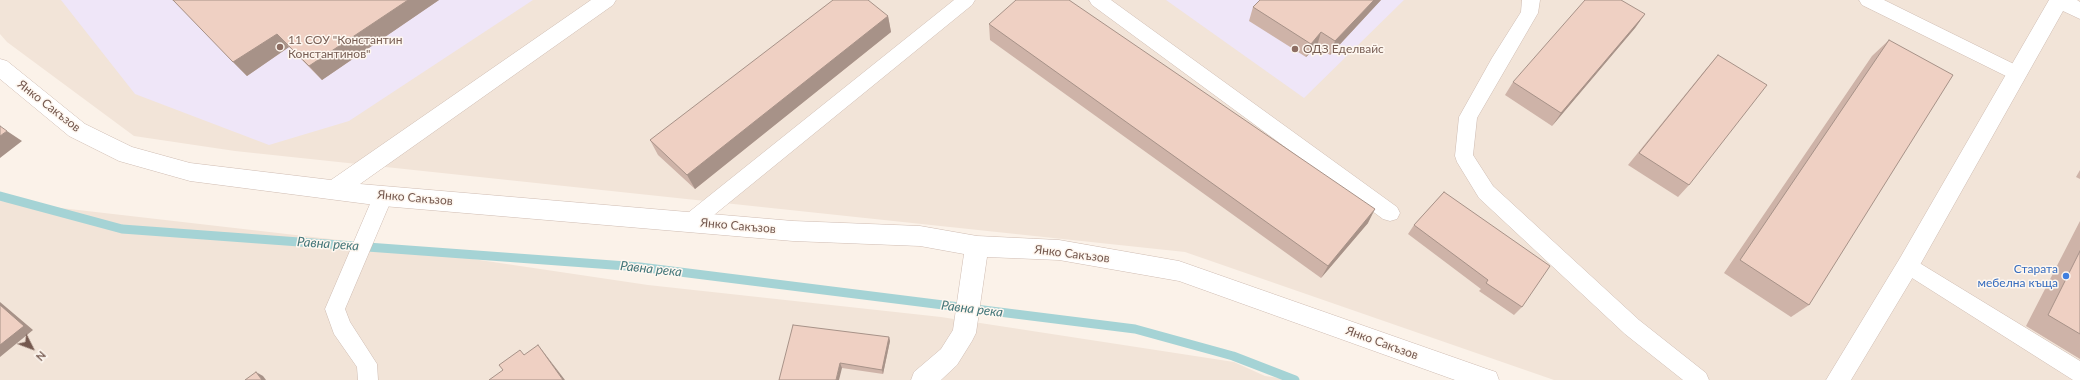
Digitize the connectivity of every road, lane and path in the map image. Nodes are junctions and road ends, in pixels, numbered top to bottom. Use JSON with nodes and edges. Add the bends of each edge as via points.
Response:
{"nodes":[{"id":1,"x":606,"y":0,"type":"edge"},
{"id":2,"x":966,"y":0,"type":"edge"},
{"id":3,"x":1098,"y":0,"type":"edge"},
{"id":4,"x":1532,"y":0,"type":"edge"},
{"id":5,"x":1868,"y":0,"type":"edge"},
{"id":6,"x":2080,"y":11,"type":"edge"},
{"id":7,"x":0,"y":67,"type":"edge"},
{"id":8,"x":2018,"y":74,"type":"junction"},
{"id":9,"x":334,"y":190,"type":"junction"},
{"id":10,"x":383,"y":196,"type":"junction"},
{"id":11,"x":1390,"y":212,"type":"dead end"},
{"id":12,"x":691,"y":222,"type":"junction"},
{"id":13,"x":977,"y":246,"type":"junction"},
{"id":14,"x":1908,"y":265,"type":"junction"},
{"id":15,"x":2080,"y":373,"type":"edge"},
{"id":16,"x":368,"y":380,"type":"edge"},
{"id":17,"x":923,"y":380,"type":"edge"},
{"id":18,"x":1487,"y":380,"type":"edge"},
{"id":19,"x":1699,"y":380,"type":"edge"},
{"id":20,"x":1838,"y":380,"type":"edge"}],
"edges":[{"from":1,"to":9,"type":"street"},
{"from":2,"to":12,"type":"lane"},
{"from":3,"to":11,"type":"lane"},
{"from":4,"to":19,"type":"lane","via":[[1528,13],[1468,117],[1464,156],[1486,192],[1632,327]]},
{"from":5,"to":8,"type":"lane"},
{"from":6,"to":8,"type":"street","via":[[2059,0]]},
{"from":7,"to":9,"type":"street","name":"Янко Сакъзов","via":[[77,130],[127,156],[190,172]]},
{"from":8,"to":14,"type":"street"},
{"from":9,"to":10,"type":"street","name":"Янко Сакъзов"},
{"from":10,"to":12,"type":"street","name":"Янко Сакъзов"},
{"from":10,"to":16,"type":"lane","via":[[336,309],[341,327],[366,364]]},
{"from":12,"to":13,"type":"street","name":"Янко Сакъзов","via":[[793,231],[920,236]]},
{"from":13,"to":17,"type":"street","via":[[964,333],[949,357]]},
{"from":13,"to":18,"type":"street","name":"Янко Сакъзов","via":[[1059,250],[1179,271]]},
{"from":14,"to":15,"type":"lane"},
{"from":14,"to":20,"type":"street"}]}
